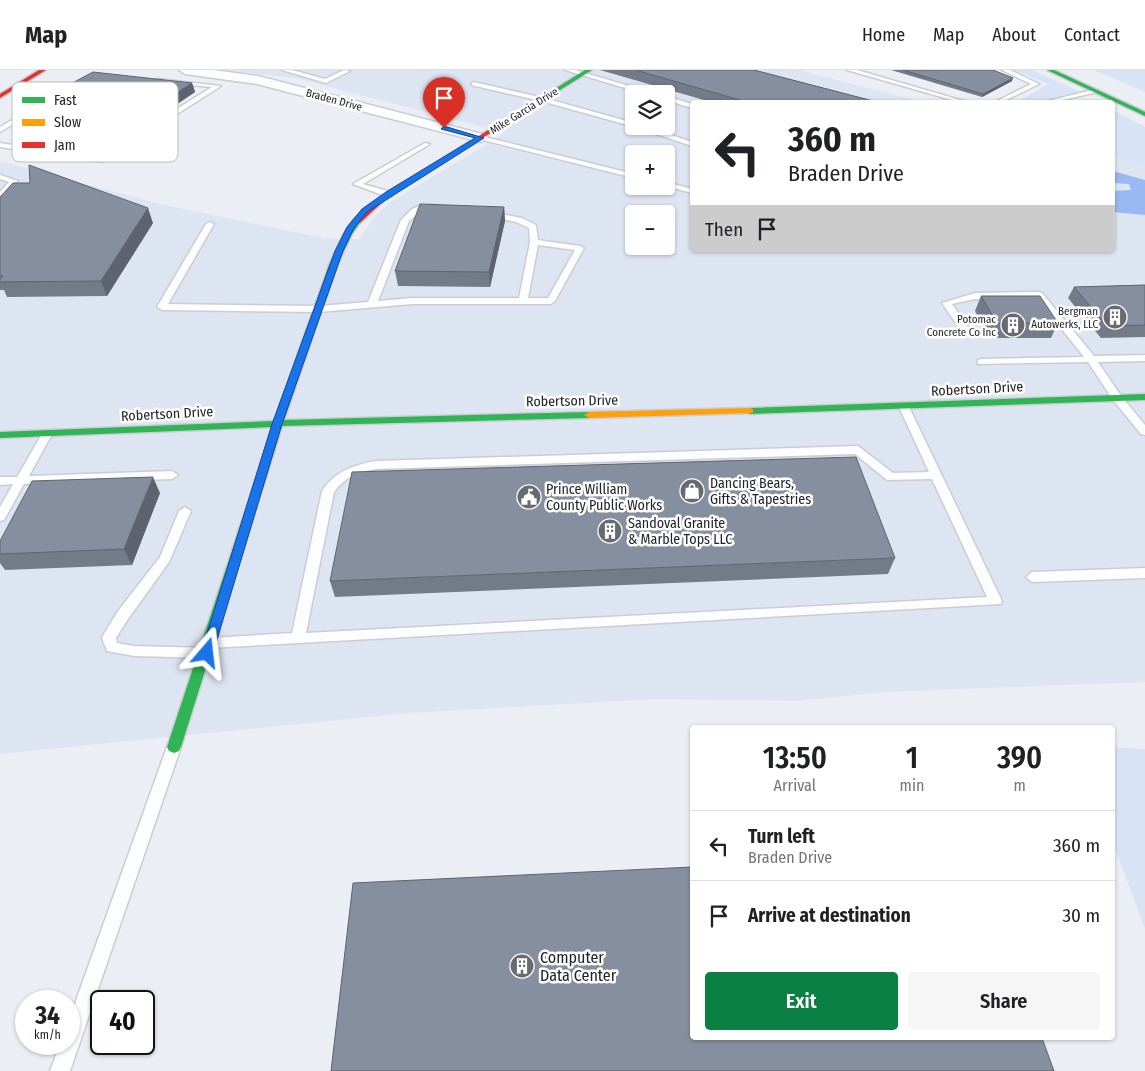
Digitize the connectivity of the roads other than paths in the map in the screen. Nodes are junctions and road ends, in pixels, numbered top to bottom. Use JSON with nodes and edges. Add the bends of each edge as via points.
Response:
{"nodes":[{"id":1,"x":43,"y":70,"type":"edge"},
{"id":2,"x":284,"y":70,"type":"edge"},
{"id":3,"x":568,"y":70,"type":"edge"},
{"id":4,"x":850,"y":70,"type":"edge"},
{"id":5,"x":1004,"y":70,"type":"edge"},
{"id":6,"x":1050,"y":70,"type":"edge"},
{"id":7,"x":1073,"y":70,"type":"edge"},
{"id":8,"x":347,"y":71,"type":"edge"},
{"id":9,"x":585,"y":72,"type":"edge"},
{"id":10,"x":192,"y":73,"type":"edge"},
{"id":11,"x":148,"y":79,"type":"edge"},
{"id":12,"x":319,"y":79,"type":"junction"},
{"id":13,"x":23,"y":82,"type":"edge"},
{"id":14,"x":311,"y":82,"type":"dead end"},
{"id":15,"x":473,"y":84,"type":"dead end"},
{"id":16,"x":625,"y":85,"type":"edge"},
{"id":17,"x":12,"y":89,"type":"edge"},
{"id":18,"x":1096,"y":91,"type":"junction"},
{"id":19,"x":0,"y":96,"type":"edge"},
{"id":20,"x":542,"y":100,"type":"junction"},
{"id":21,"x":957,"y":100,"type":"edge"},
{"id":22,"x":1002,"y":100,"type":"edge"},
{"id":23,"x":1056,"y":100,"type":"edge"},
{"id":24,"x":675,"y":101,"type":"edge"},
{"id":25,"x":1145,"y":102,"type":"edge"},
{"id":26,"x":690,"y":105,"type":"edge"},
{"id":27,"x":178,"y":111,"type":"edge"},
{"id":28,"x":1145,"y":114,"type":"edge"},
{"id":29,"x":12,"y":123,"type":"edge"},
{"id":30,"x":625,"y":123,"type":"edge"},
{"id":31,"x":0,"y":130,"type":"edge"},
{"id":32,"x":665,"y":135,"type":"edge"},
{"id":33,"x":481,"y":138,"type":"junction"},
{"id":34,"x":690,"y":143,"type":"edge"},
{"id":35,"x":427,"y":144,"type":"dead end"},
{"id":36,"x":625,"y":174,"type":"edge"},
{"id":37,"x":0,"y":176,"type":"edge"},
{"id":38,"x":675,"y":186,"type":"edge"},
{"id":39,"x":690,"y":190,"type":"edge"},
{"id":40,"x":388,"y":194,"type":"junction"},
{"id":41,"x":0,"y":196,"type":"edge"},
{"id":42,"x":450,"y":208,"type":"edge"},
{"id":43,"x":476,"y":211,"type":"edge"},
{"id":44,"x":210,"y":224,"type":"dead end"},
{"id":45,"x":534,"y":242,"type":"junction"},
{"id":46,"x":523,"y":301,"type":"junction"},
{"id":47,"x":372,"y":304,"type":"junction"},
{"id":48,"x":319,"y":309,"type":"junction"},
{"id":49,"x":965,"y":330,"type":"dead end"},
{"id":50,"x":1145,"y":358,"type":"edge"},
{"id":51,"x":1091,"y":359,"type":"junction"},
{"id":52,"x":981,"y":362,"type":"dead end"},
{"id":53,"x":1145,"y":397,"type":"edge"},
{"id":54,"x":1117,"y":398,"type":"junction"},
{"id":55,"x":904,"y":408,"type":"junction"},
{"id":56,"x":277,"y":424,"type":"junction"},
{"id":57,"x":1145,"y":432,"type":"edge"},
{"id":58,"x":47,"y":434,"type":"junction"},
{"id":59,"x":0,"y":436,"type":"edge"},
{"id":60,"x":172,"y":475,"type":"dead end"},
{"id":61,"x":936,"y":475,"type":"junction"},
{"id":62,"x":20,"y":480,"type":"junction"},
{"id":63,"x":0,"y":481,"type":"edge"},
{"id":64,"x":185,"y":511,"type":"dead end"},
{"id":65,"x":0,"y":517,"type":"edge"},
{"id":66,"x":1145,"y":572,"type":"edge"},
{"id":67,"x":1032,"y":577,"type":"dead end"},
{"id":68,"x":298,"y":638,"type":"junction"},
{"id":69,"x":209,"y":648,"type":"junction"},
{"id":70,"x":174,"y":747,"type":"joint"},
{"id":71,"x":60,"y":1071,"type":"edge"}],
"edges":[{"from":1,"to":13,"type":"street"},
{"from":2,"to":12,"type":"lane"},
{"from":3,"to":9,"type":"lane","name":"Mike Garcia Drive"},
{"from":4,"to":21,"type":"lane"},
{"from":5,"to":22,"type":"lane","via":[[1036,84]]},
{"from":6,"to":18,"type":"street"},
{"from":7,"to":25,"type":"street"},
{"from":8,"to":12,"type":"lane","via":[[326,81]]},
{"from":9,"to":16,"type":"lane","name":"Mike Garcia Drive"},
{"from":9,"to":20,"type":"street","name":"Mike Garcia Drive"},
{"from":10,"to":11,"type":"lane"},
{"from":10,"to":27,"type":"lane","via":[[218,86]]},
{"from":10,"to":33,"type":"street","name":"Braden Drive","via":[[237,76],[299,88]]},
{"from":12,"to":14,"type":"lane"},
{"from":15,"to":20,"type":"lane"},
{"from":17,"to":19,"type":"street"},
{"from":18,"to":23,"type":"lane"},
{"from":18,"to":28,"type":"street"},
{"from":20,"to":30,"type":"lane"},
{"from":20,"to":33,"type":"street","name":"Mike Garcia Drive"},
{"from":24,"to":26,"type":"lane"},
{"from":29,"to":31,"type":"lane"},
{"from":32,"to":34,"type":"lane"},
{"from":33,"to":36,"type":"lane"},
{"from":33,"to":40,"type":"street","name":"Mike Garcia Drive"},
{"from":35,"to":40,"type":"lane","via":[[358,184]]},
{"from":37,"to":41,"type":"lane","via":[[14,181]]},
{"from":38,"to":39,"type":"lane"},
{"from":40,"to":48,"type":"street","name":"Mike Garcia Drive","via":[[364,210],[350,227]]},
{"from":42,"to":47,"type":"lane","via":[[424,206],[412,211],[405,220]]},
{"from":43,"to":45,"type":"lane","via":[[519,220],[533,227]]},
{"from":44,"to":48,"type":"lane","via":[[162,307]]},
{"from":45,"to":46,"type":"lane"},
{"from":45,"to":46,"type":"lane","via":[[580,248],[551,301]]},
{"from":46,"to":47,"type":"lane"},
{"from":47,"to":48,"type":"lane"},
{"from":48,"to":56,"type":"street","name":"Mike Garcia Drive"},
{"from":49,"to":51,"type":"lane","via":[[948,303],[975,296],[1039,295]]},
{"from":50,"to":51,"type":"lane"},
{"from":51,"to":52,"type":"lane"},
{"from":51,"to":54,"type":"lane"},
{"from":53,"to":54,"type":"street","name":"Robertson Drive"},
{"from":54,"to":55,"type":"street","name":"Robertson Drive"},
{"from":54,"to":57,"type":"lane"},
{"from":55,"to":56,"type":"street","name":"Robertson Drive"},
{"from":55,"to":61,"type":"lane"},
{"from":56,"to":58,"type":"street","name":"Robertson Drive"},
{"from":56,"to":69,"type":"street","name":"Mike Garcia Drive"},
{"from":58,"to":59,"type":"street","name":"Robertson Drive"},
{"from":58,"to":62,"type":"lane"},
{"from":60,"to":62,"type":"lane"},
{"from":61,"to":68,"type":"lane","via":[[891,477],[858,450],[386,465],[355,469],[338,478],[328,491]]},
{"from":61,"to":68,"type":"lane","via":[[996,601]]},
{"from":62,"to":63,"type":"lane"},
{"from":62,"to":65,"type":"lane"},
{"from":64,"to":69,"type":"lane","via":[[165,560],[122,615],[109,638],[112,646],[134,651]]},
{"from":66,"to":67,"type":"lane"},
{"from":68,"to":69,"type":"lane"},
{"from":69,"to":70,"type":"street","name":"Mike Garcia Drive"},
{"from":70,"to":71,"type":"lane"}]}
